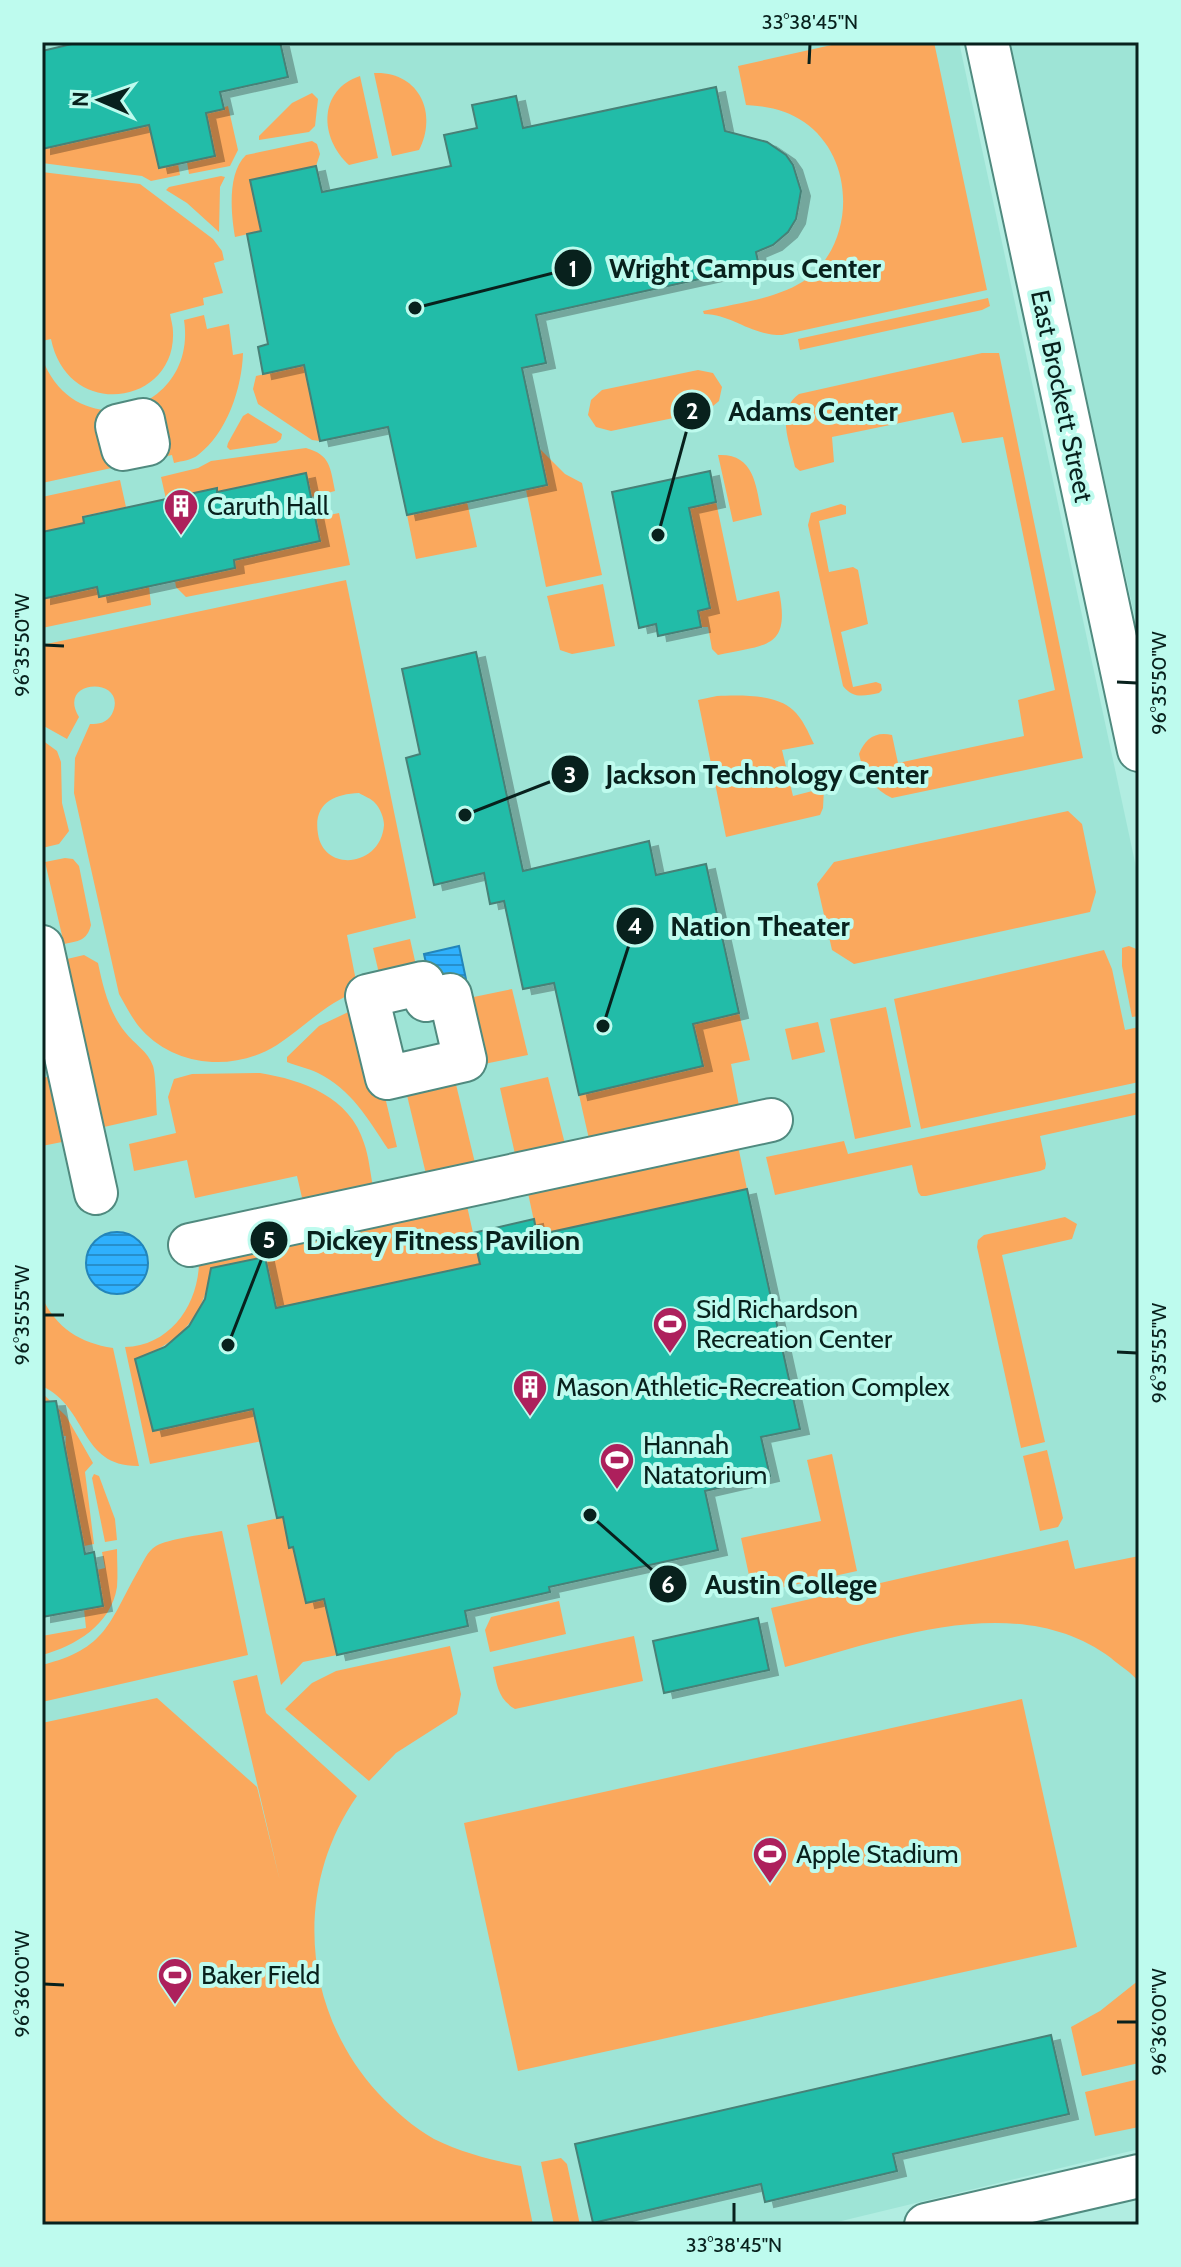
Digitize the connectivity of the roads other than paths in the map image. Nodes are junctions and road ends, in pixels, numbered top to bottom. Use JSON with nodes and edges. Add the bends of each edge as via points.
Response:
{"nodes":[{"id":1,"x":987,"y":42,"type":"edge"},
{"id":2,"x":1139,"y":750,"type":"edge"},
{"id":3,"x":42,"y":947,"type":"edge"},
{"id":4,"x":771,"y":1120,"type":"dead end"},
{"id":5,"x":96,"y":1193,"type":"dead end"},
{"id":6,"x":190,"y":1245,"type":"dead end"},
{"id":7,"x":1139,"y":2176,"type":"edge"},
{"id":8,"x":926,"y":2225,"type":"edge"}],
"edges":[{"from":1,"to":2,"type":"street","name":"East Brockett Street"},
{"from":3,"to":5,"type":"street"},
{"from":4,"to":6,"type":"street"},
{"from":7,"to":8,"type":"street"}]}
